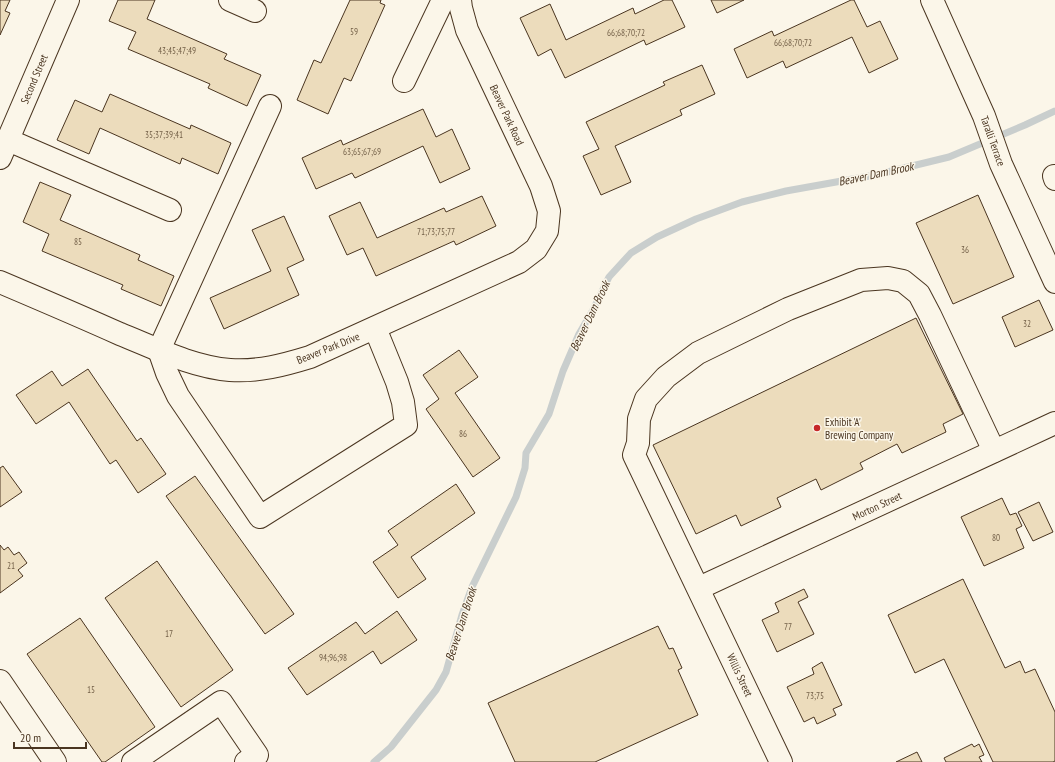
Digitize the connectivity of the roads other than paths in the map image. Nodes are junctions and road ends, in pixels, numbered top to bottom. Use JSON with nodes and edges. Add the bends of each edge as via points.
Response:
{"nodes":[{"id":1,"x":68,"y":0,"type":"edge"},
{"id":2,"x":230,"y":0,"type":"edge"},
{"id":3,"x":443,"y":0,"type":"edge"},
{"id":4,"x":460,"y":0,"type":"edge"},
{"id":5,"x":932,"y":0,"type":"edge"},
{"id":6,"x":255,"y":11,"type":"dead end"},
{"id":7,"x":404,"y":81,"type":"dead end"},
{"id":8,"x":270,"y":106,"type":"dead end"},
{"id":9,"x":4,"y":149,"type":"edge"},
{"id":10,"x":1055,"y":176,"type":"edge"},
{"id":11,"x":1055,"y":179,"type":"edge"},
{"id":12,"x":170,"y":210,"type":"dead end"},
{"id":13,"x":547,"y":231,"type":"joint"},
{"id":14,"x":0,"y":282,"type":"edge"},
{"id":15,"x":1055,"y":282,"type":"edge"},
{"id":16,"x":375,"y":328,"type":"junction"},
{"id":17,"x":159,"y":350,"type":"junction"},
{"id":18,"x":1055,"y":423,"type":"edge"},
{"id":19,"x":994,"y":451,"type":"junction"},
{"id":20,"x":699,"y":588,"type":"junction"},
{"id":21,"x":0,"y":681,"type":"edge"},
{"id":22,"x":55,"y":762,"type":"edge"},
{"id":23,"x":133,"y":762,"type":"edge"},
{"id":24,"x":246,"y":762,"type":"edge"},
{"id":25,"x":781,"y":762,"type":"edge"}],
"edges":[{"from":1,"to":9,"type":"street","name":"Second Street"},
{"from":2,"to":6,"type":"street"},
{"from":3,"to":7,"type":"street"},
{"from":4,"to":13,"type":"street","name":"Beaver Park Road","via":[[467,30],[541,186],[549,211]]},
{"from":5,"to":15,"type":"street","name":"Taralli Terrace","via":[[984,116],[1001,164]]},
{"from":8,"to":17,"type":"street"},
{"from":9,"to":12,"type":"street"},
{"from":10,"to":11,"type":"street"},
{"from":13,"to":16,"type":"street","name":"Beaver Park Drive","via":[[536,250],[519,262]]},
{"from":14,"to":17,"type":"street","name":"Beaver Park Drive"},
{"from":16,"to":17,"type":"street","name":"Beaver Park Drive","via":[[310,357],[283,366],[255,370],[203,366]]},
{"from":16,"to":17,"type":"street","via":[[397,382],[406,425],[260,517],[178,396]]},
{"from":18,"to":19,"type":"street","name":"Morton Street"},
{"from":19,"to":20,"type":"street","name":"Morton Street"},
{"from":19,"to":20,"type":"street","name":"Willis Street","via":[[919,294],[903,281],[888,278],[861,280],[788,310],[698,353],[666,377],[646,399],[639,419],[638,443],[634,455]]},
{"from":20,"to":25,"type":"street","name":"Willis Street"},
{"from":21,"to":22,"type":"street"},
{"from":23,"to":24,"type":"street","via":[[221,702],[256,755]]}]}
